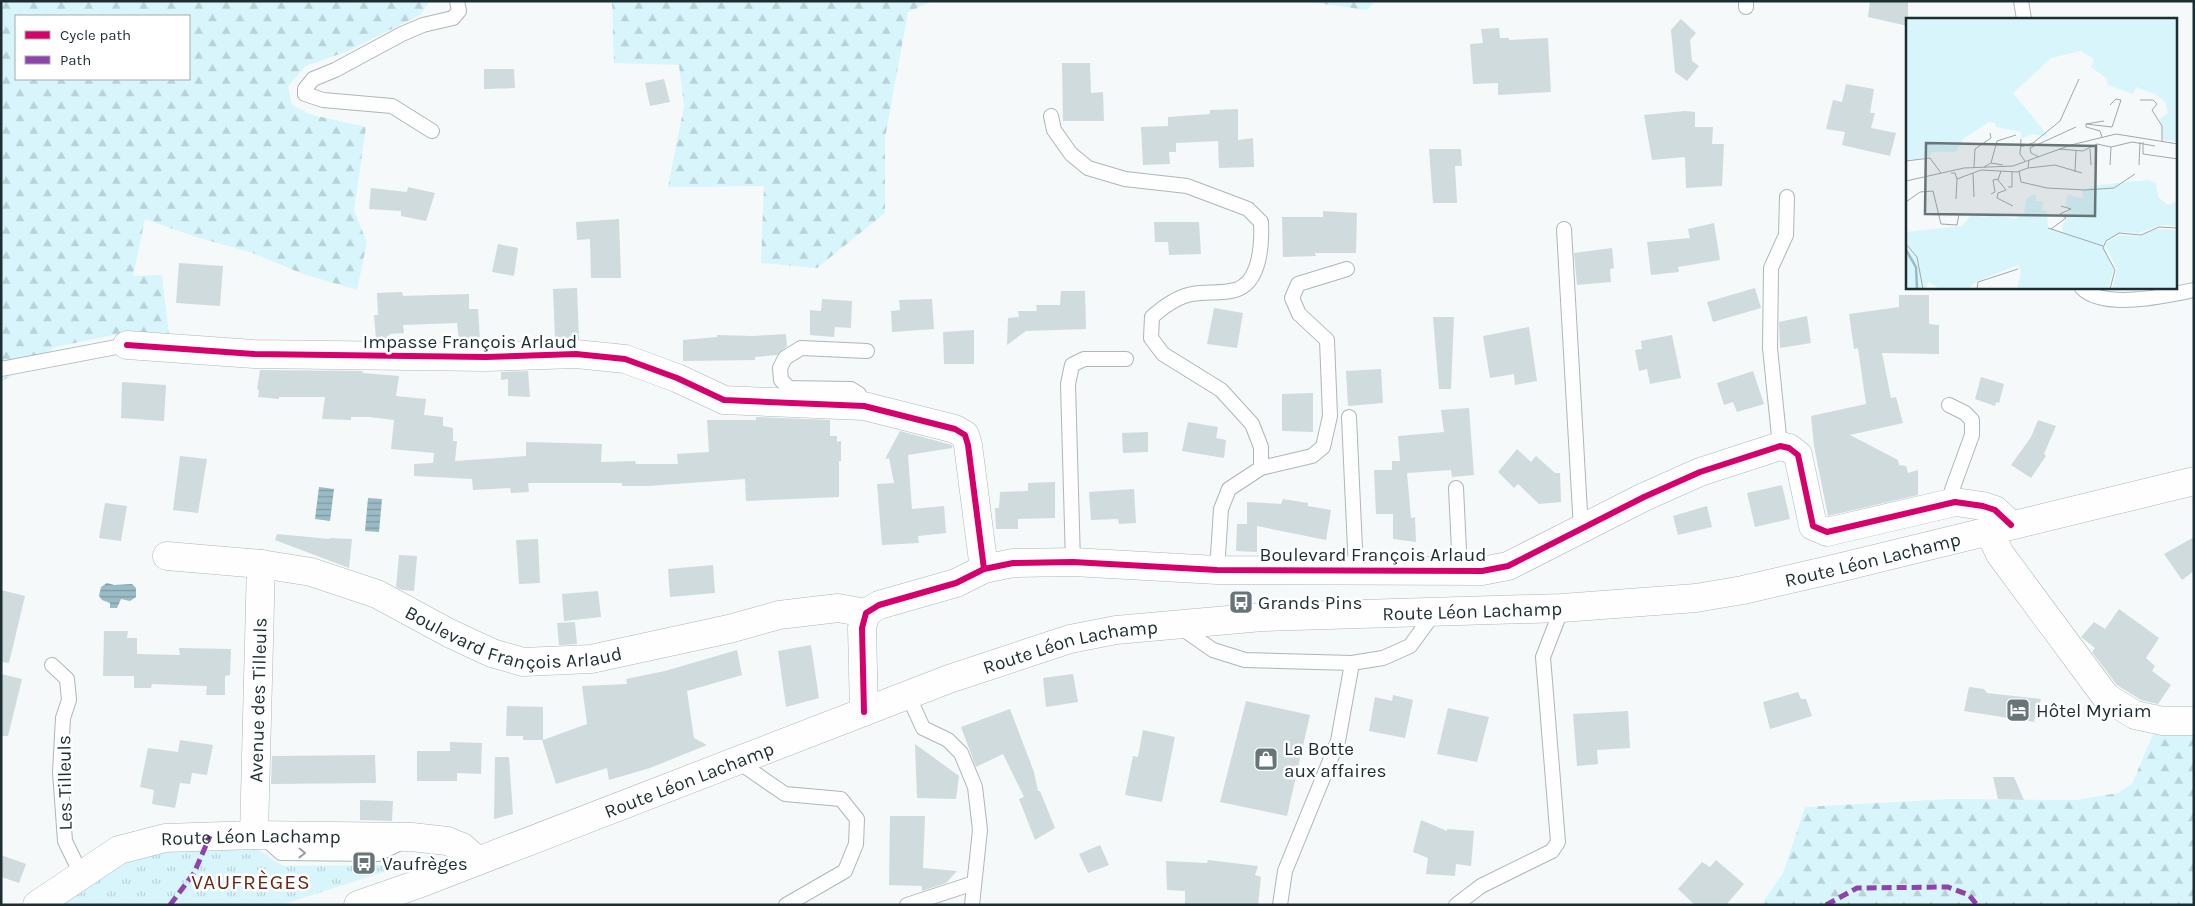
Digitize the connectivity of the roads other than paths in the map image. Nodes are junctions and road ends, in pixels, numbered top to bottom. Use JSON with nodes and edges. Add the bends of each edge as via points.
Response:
{"nodes":[{"id":1,"x":458,"y":1,"type":"edge"},
{"id":2,"x":2021,"y":1,"type":"edge"},
{"id":3,"x":2024,"y":18,"type":"edge"},
{"id":4,"x":1051,"y":116,"type":"dead end"},
{"id":5,"x":432,"y":131,"type":"dead end"},
{"id":6,"x":1787,"y":197,"type":"dead end"},
{"id":7,"x":1564,"y":229,"type":"dead end"},
{"id":8,"x":1347,"y":269,"type":"dead end"},
{"id":9,"x":2083,"y":289,"type":"edge"},
{"id":10,"x":2194,"y":290,"type":"edge"},
{"id":11,"x":127,"y":345,"type":"joint"},
{"id":12,"x":867,"y":351,"type":"dead end"},
{"id":13,"x":1126,"y":359,"type":"dead end"},
{"id":14,"x":1,"y":369,"type":"edge"},
{"id":15,"x":1949,"y":405,"type":"dead end"},
{"id":16,"x":864,"y":406,"type":"junction"},
{"id":17,"x":1348,"y":417,"type":"dead end"},
{"id":18,"x":1780,"y":446,"type":"junction"},
{"id":19,"x":1261,"y":468,"type":"junction"},
{"id":20,"x":2194,"y":481,"type":"edge"},
{"id":21,"x":1456,"y":488,"type":"dead end"},
{"id":22,"x":1955,"y":502,"type":"junction"},
{"id":23,"x":2000,"y":528,"type":"junction"},
{"id":24,"x":1582,"y":530,"type":"junction"},
{"id":25,"x":167,"y":556,"type":"dead end"},
{"id":26,"x":1073,"y":562,"type":"junction"},
{"id":27,"x":261,"y":564,"type":"junction"},
{"id":28,"x":984,"y":568,"type":"junction"},
{"id":29,"x":1218,"y":570,"type":"junction"},
{"id":30,"x":1356,"y":571,"type":"junction"},
{"id":31,"x":1460,"y":571,"type":"junction"},
{"id":32,"x":1562,"y":608,"type":"junction"},
{"id":33,"x":1436,"y":611,"type":"junction"},
{"id":34,"x":866,"y":613,"type":"junction"},
{"id":35,"x":1176,"y":624,"type":"junction"},
{"id":36,"x":1352,"y":663,"type":"junction"},
{"id":37,"x":52,"y":665,"type":"dead end"},
{"id":38,"x":908,"y":695,"type":"junction"},
{"id":39,"x":864,"y":712,"type":"junction"},
{"id":40,"x":2194,"y":720,"type":"edge"},
{"id":41,"x":737,"y":761,"type":"junction"},
{"id":42,"x":257,"y":835,"type":"junction"},
{"id":43,"x":478,"y":861,"type":"junction"},
{"id":44,"x":81,"y":874,"type":"junction"},
{"id":45,"x":974,"y":883,"type":"junction"},
{"id":46,"x":37,"y":905,"type":"edge"},
{"id":47,"x":358,"y":905,"type":"edge"},
{"id":48,"x":786,"y":905,"type":"edge"},
{"id":49,"x":907,"y":905,"type":"edge"},
{"id":50,"x":972,"y":905,"type":"edge"},
{"id":51,"x":1280,"y":905,"type":"edge"},
{"id":52,"x":1456,"y":905,"type":"edge"}],
"edges":[{"from":1,"to":5,"type":"lane","via":[[459,11],[454,18],[402,34],[313,79],[304,89],[305,94],[323,100],[392,106]]},
{"from":2,"to":3,"type":"lane"},
{"from":4,"to":19,"type":"lane","via":[[1054,130],[1071,154],[1088,168],[1125,179],[1187,186],[1248,209],[1261,222],[1262,240],[1250,280],[1236,290],[1191,294],[1165,306],[1152,317],[1151,338],[1163,354],[1221,390],[1252,424],[1261,447]]},
{"from":6,"to":18,"type":"lane","via":[[1786,235],[1771,268],[1770,348]]},
{"from":7,"to":24,"type":"lane"},
{"from":8,"to":19,"type":"lane","via":[[1298,284],[1292,298],[1300,314],[1327,340],[1330,416],[1324,447],[1312,456]]},
{"from":9,"to":10,"type":"lane","via":[[2088,294],[2114,299],[2154,298]]},
{"from":11,"to":14,"type":"lane"},
{"from":11,"to":16,"type":"street","name":"Impasse François Arlaud","via":[[254,354],[576,354],[625,359],[724,400]]},
{"from":12,"to":16,"type":"lane","via":[[801,348],[785,358],[780,368],[781,380],[789,388],[850,390],[859,394]]},
{"from":13,"to":26,"type":"lane","via":[[1084,359],[1072,365],[1068,384]]},
{"from":15,"to":22,"type":"lane","via":[[1972,420],[1972,435],[1952,490]]},
{"from":16,"to":28,"type":"street","name":"Impasse François Arlaud","via":[[955,429],[964,435]]},
{"from":17,"to":30,"type":"lane"},
{"from":18,"to":22,"type":"street","via":[[1789,448],[1798,456],[1813,526],[1827,532]]},
{"from":18,"to":24,"type":"street","name":"Boulevard François Arlaud","via":[[1700,472]]},
{"from":19,"to":29,"type":"lane","via":[[1229,489],[1221,510]]},
{"from":20,"to":23,"type":"street","name":"Route Léon Lachamp"},
{"from":21,"to":31,"type":"lane"},
{"from":22,"to":23,"type":"street","via":[[1995,510]]},
{"from":23,"to":32,"type":"street","name":"Route Léon Lachamp","via":[[1753,588],[1696,598]]},
{"from":23,"to":40,"type":"street","via":[[2000,554],[2106,697],[2135,715],[2163,721]]},
{"from":24,"to":31,"type":"street","name":"Boulevard François Arlaud","via":[[1508,566]]},
{"from":25,"to":27,"type":"street","name":"Boulevard François Arlaud"},
{"from":26,"to":28,"type":"street","name":"Boulevard François Arlaud","via":[[1013,563]]},
{"from":26,"to":29,"type":"street","name":"Boulevard François Arlaud"},
{"from":27,"to":34,"type":"street","name":"Boulevard François Arlaud","via":[[311,572],[377,594],[448,633],[492,653],[523,662],[591,659],[779,615],[838,608]]},
{"from":27,"to":42,"type":"street","name":"Avenue des Tilleuls"},
{"from":28,"to":34,"type":"street","name":"Boulevard François Arlaud","via":[[956,583],[879,605]]},
{"from":29,"to":30,"type":"street","name":"Boulevard François Arlaud"},
{"from":30,"to":31,"type":"street","name":"Boulevard François Arlaud"},
{"from":32,"to":33,"type":"street","name":"Route Léon Lachamp"},
{"from":32,"to":52,"type":"lane","via":[[1543,657],[1558,842],[1552,851],[1481,886]]},
{"from":33,"to":35,"type":"street","name":"Route Léon Lachamp","via":[[1262,617]]},
{"from":33,"to":36,"type":"lane","via":[[1410,646],[1383,658]]},
{"from":34,"to":39,"type":"street","via":[[862,628]]},
{"from":35,"to":36,"type":"lane","via":[[1213,650],[1245,660]]},
{"from":35,"to":38,"type":"street","name":"Route Léon Lachamp","via":[[1070,639]]},
{"from":36,"to":51,"type":"lane","via":[[1338,741],[1285,871]]},
{"from":37,"to":44,"type":"lane","name":"Les Tilleuls","via":[[67,679],[69,700],[63,718],[60,772],[65,841]]},
{"from":38,"to":39,"type":"street","name":"Route Léon Lachamp"},
{"from":38,"to":45,"type":"lane","via":[[923,728],[948,740],[961,753],[975,787],[980,830]]},
{"from":39,"to":41,"type":"street","name":"Route Léon Lachamp"},
{"from":41,"to":43,"type":"street","name":"Route Léon Lachamp"},
{"from":41,"to":48,"type":"lane","via":[[785,794],[841,799],[857,819],[856,844],[845,871]]},
{"from":42,"to":43,"type":"street","name":"Route Léon Lachamp","via":[[412,837],[447,841],[462,847]]},
{"from":42,"to":44,"type":"street","name":"Route Léon Lachamp","via":[[165,838],[119,850]]},
{"from":43,"to":47,"type":"street","name":"Route Léon Lachamp"},
{"from":44,"to":46,"type":"street","name":"Route Léon Lachamp"},
{"from":45,"to":49,"type":"lane"},
{"from":45,"to":50,"type":"lane"}]}
